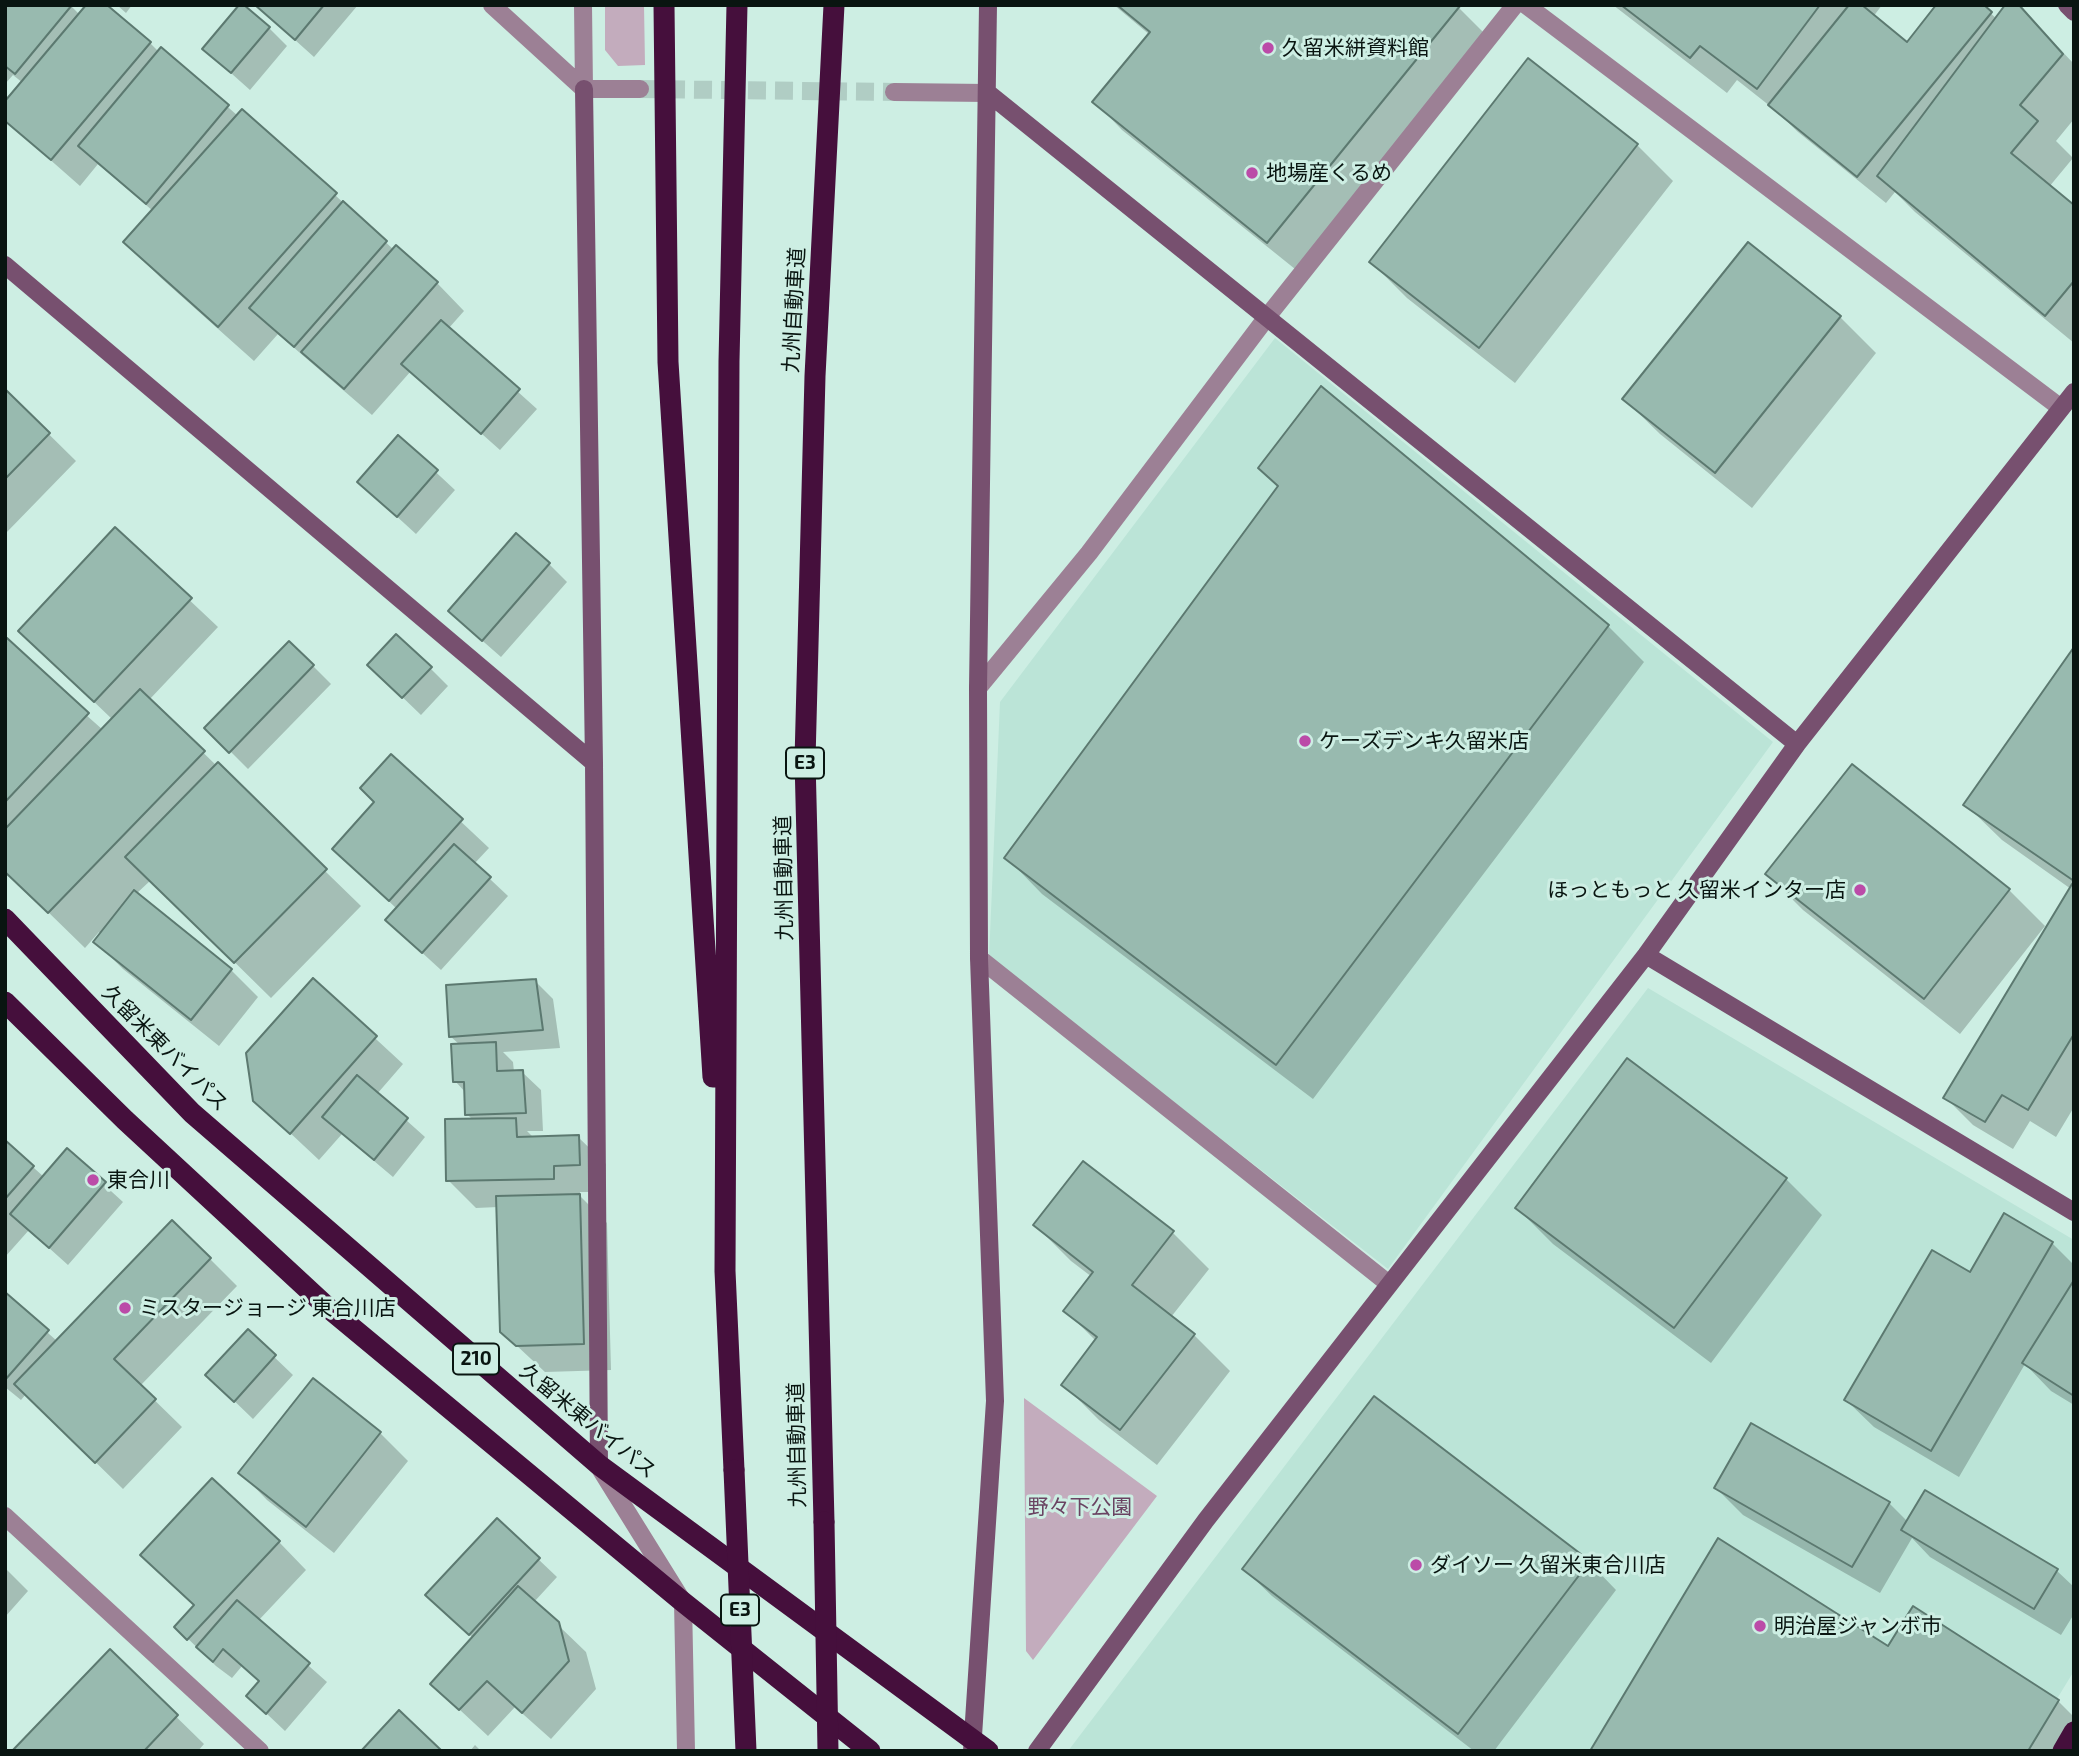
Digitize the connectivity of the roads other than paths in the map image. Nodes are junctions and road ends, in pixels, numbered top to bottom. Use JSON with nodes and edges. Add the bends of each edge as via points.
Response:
{"nodes":[{"id":1,"x":492,"y":5,"type":"edge"},
{"id":2,"x":583,"y":5,"type":"edge"},
{"id":3,"x":664,"y":5,"type":"edge"},
{"id":4,"x":737,"y":5,"type":"edge"},
{"id":5,"x":834,"y":5,"type":"edge"},
{"id":6,"x":988,"y":5,"type":"edge"},
{"id":7,"x":1515,"y":5,"type":"edge"},
{"id":8,"x":1526,"y":5,"type":"edge"},
{"id":9,"x":2067,"y":5,"type":"edge"},
{"id":10,"x":2074,"y":12,"type":"edge"},
{"id":11,"x":584,"y":89,"type":"junction"},
{"id":12,"x":640,"y":89,"type":"tunnel mouth"},
{"id":13,"x":894,"y":92,"type":"tunnel mouth"},
{"id":14,"x":988,"y":93,"type":"junction"},
{"id":15,"x":5,"y":265,"type":"edge"},
{"id":16,"x":1267,"y":317,"type":"junction"},
{"id":17,"x":2074,"y":392,"type":"edge"},
{"id":18,"x":2061,"y":408,"type":"junction"},
{"id":19,"x":978,"y":688,"type":"junction"},
{"id":20,"x":1797,"y":744,"type":"junction"},
{"id":21,"x":594,"y":763,"type":"junction"},
{"id":22,"x":5,"y":919,"type":"edge"},
{"id":23,"x":1646,"y":955,"type":"junction"},
{"id":24,"x":979,"y":958,"type":"junction"},
{"id":25,"x":5,"y":1002,"type":"edge"},
{"id":26,"x":2074,"y":1212,"type":"edge"},
{"id":27,"x":725,"y":1271,"type":"junction"},
{"id":28,"x":1388,"y":1283,"type":"junction"},
{"id":29,"x":599,"y":1465,"type":"junction"},
{"id":30,"x":5,"y":1516,"type":"edge"},
{"id":31,"x":683,"y":1602,"type":"junction"},
{"id":32,"x":2074,"y":1732,"type":"edge"},
{"id":33,"x":978,"y":1747,"type":"edge"},
{"id":34,"x":260,"y":1751,"type":"edge"},
{"id":35,"x":686,"y":1751,"type":"edge"},
{"id":36,"x":746,"y":1751,"type":"edge"},
{"id":37,"x":828,"y":1751,"type":"edge"},
{"id":38,"x":870,"y":1751,"type":"edge"},
{"id":39,"x":1037,"y":1751,"type":"edge"},
{"id":40,"x":2063,"y":1751,"type":"edge"}],
"edges":[{"from":1,"to":11,"type":"street"},
{"from":2,"to":11,"type":"street"},
{"from":3,"to":27,"type":"highway","via":[[668,362]]},
{"from":4,"to":27,"type":"highway","number":"E3","via":[[729,375]]},
{"from":5,"to":37,"type":"highway","name":"九州自動車道","number":"E3","bridge":true,"via":[[815,376],[805,760]]},
{"from":6,"to":14,"type":"street"},
{"from":7,"to":16,"type":"street"},
{"from":8,"to":18,"type":"street"},
{"from":9,"to":10,"type":"street"},
{"from":11,"to":12,"type":"street"},
{"from":11,"to":21,"type":"street"},
{"from":13,"to":14,"type":"street"},
{"from":14,"to":16,"type":"street"},
{"from":14,"to":19,"type":"street"},
{"from":15,"to":21,"type":"street"},
{"from":16,"to":19,"type":"street","via":[[1089,553]]},
{"from":16,"to":20,"type":"street"},
{"from":17,"to":18,"type":"street"},
{"from":18,"to":20,"type":"street"},
{"from":19,"to":24,"type":"street"},
{"from":20,"to":23,"type":"street"},
{"from":21,"to":29,"type":"street"},
{"from":22,"to":29,"type":"highway","name":"久留米東バイパス","number":"210","via":[[191,1113]]},
{"from":23,"to":26,"type":"street"},
{"from":23,"to":28,"type":"street"},
{"from":24,"to":28,"type":"street"},
{"from":24,"to":33,"type":"street","via":[[995,1401]]},
{"from":25,"to":31,"type":"highway","number":"210","via":[[326,1306]]},
{"from":27,"to":36,"type":"highway","number":"E3","bridge":true},
{"from":28,"to":39,"type":"street"},
{"from":29,"to":31,"type":"street"},
{"from":29,"to":33,"type":"highway","name":"久留米東バイパス","number":"210"},
{"from":30,"to":34,"type":"street"},
{"from":31,"to":35,"type":"street"},
{"from":31,"to":38,"type":"highway","number":"210"},
{"from":32,"to":40,"type":"highway"}]}
